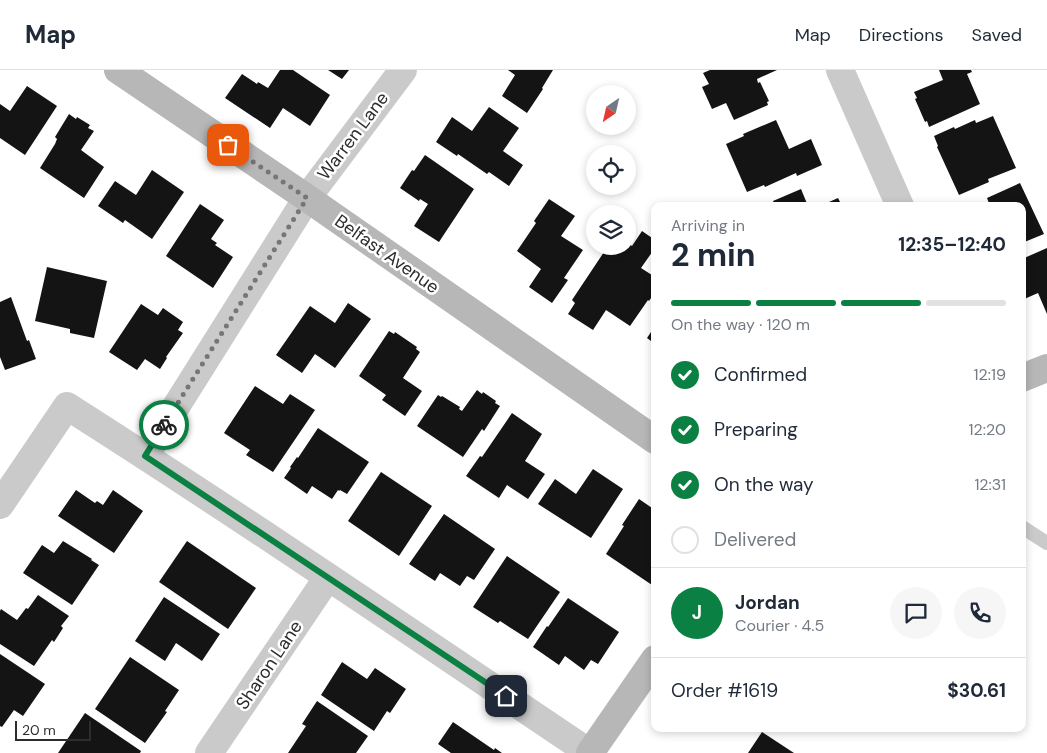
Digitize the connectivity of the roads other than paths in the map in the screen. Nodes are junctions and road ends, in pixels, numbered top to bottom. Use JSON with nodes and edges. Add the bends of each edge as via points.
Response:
{"nodes":[{"id":1,"x":118,"y":70,"type":"edge"},
{"id":2,"x":403,"y":70,"type":"edge"},
{"id":3,"x":840,"y":70,"type":"edge"},
{"id":4,"x":307,"y":198,"type":"junction"},
{"id":5,"x":898,"y":202,"type":"edge"},
{"id":6,"x":1047,"y":368,"type":"edge"},
{"id":7,"x":1026,"y":376,"type":"edge"},
{"id":8,"x":651,"y":437,"type":"edge"},
{"id":9,"x":145,"y":456,"type":"junction"},
{"id":10,"x":0,"y":505,"type":"edge"},
{"id":11,"x":1026,"y":530,"type":"edge"},
{"id":12,"x":1047,"y":543,"type":"edge"},
{"id":13,"x":328,"y":577,"type":"junction"},
{"id":14,"x":651,"y":665,"type":"edge"},
{"id":15,"x":209,"y":753,"type":"edge"},
{"id":16,"x":590,"y":753,"type":"edge"}],
"edges":[{"from":1,"to":4,"type":"street","name":"Belfast Avenue"},
{"from":2,"to":4,"type":"street","name":"Warren Lane"},
{"from":3,"to":5,"type":"street"},
{"from":4,"to":8,"type":"street","name":"Belfast Avenue"},
{"from":4,"to":9,"type":"street","name":"Warren Lane"},
{"from":6,"to":7,"type":"street"},
{"from":9,"to":10,"type":"street","via":[[67,406]]},
{"from":9,"to":13,"type":"street"},
{"from":11,"to":12,"type":"lane"},
{"from":13,"to":15,"type":"street","name":"Sharon Lane"},
{"from":13,"to":16,"type":"street"},
{"from":14,"to":16,"type":"street"}]}
